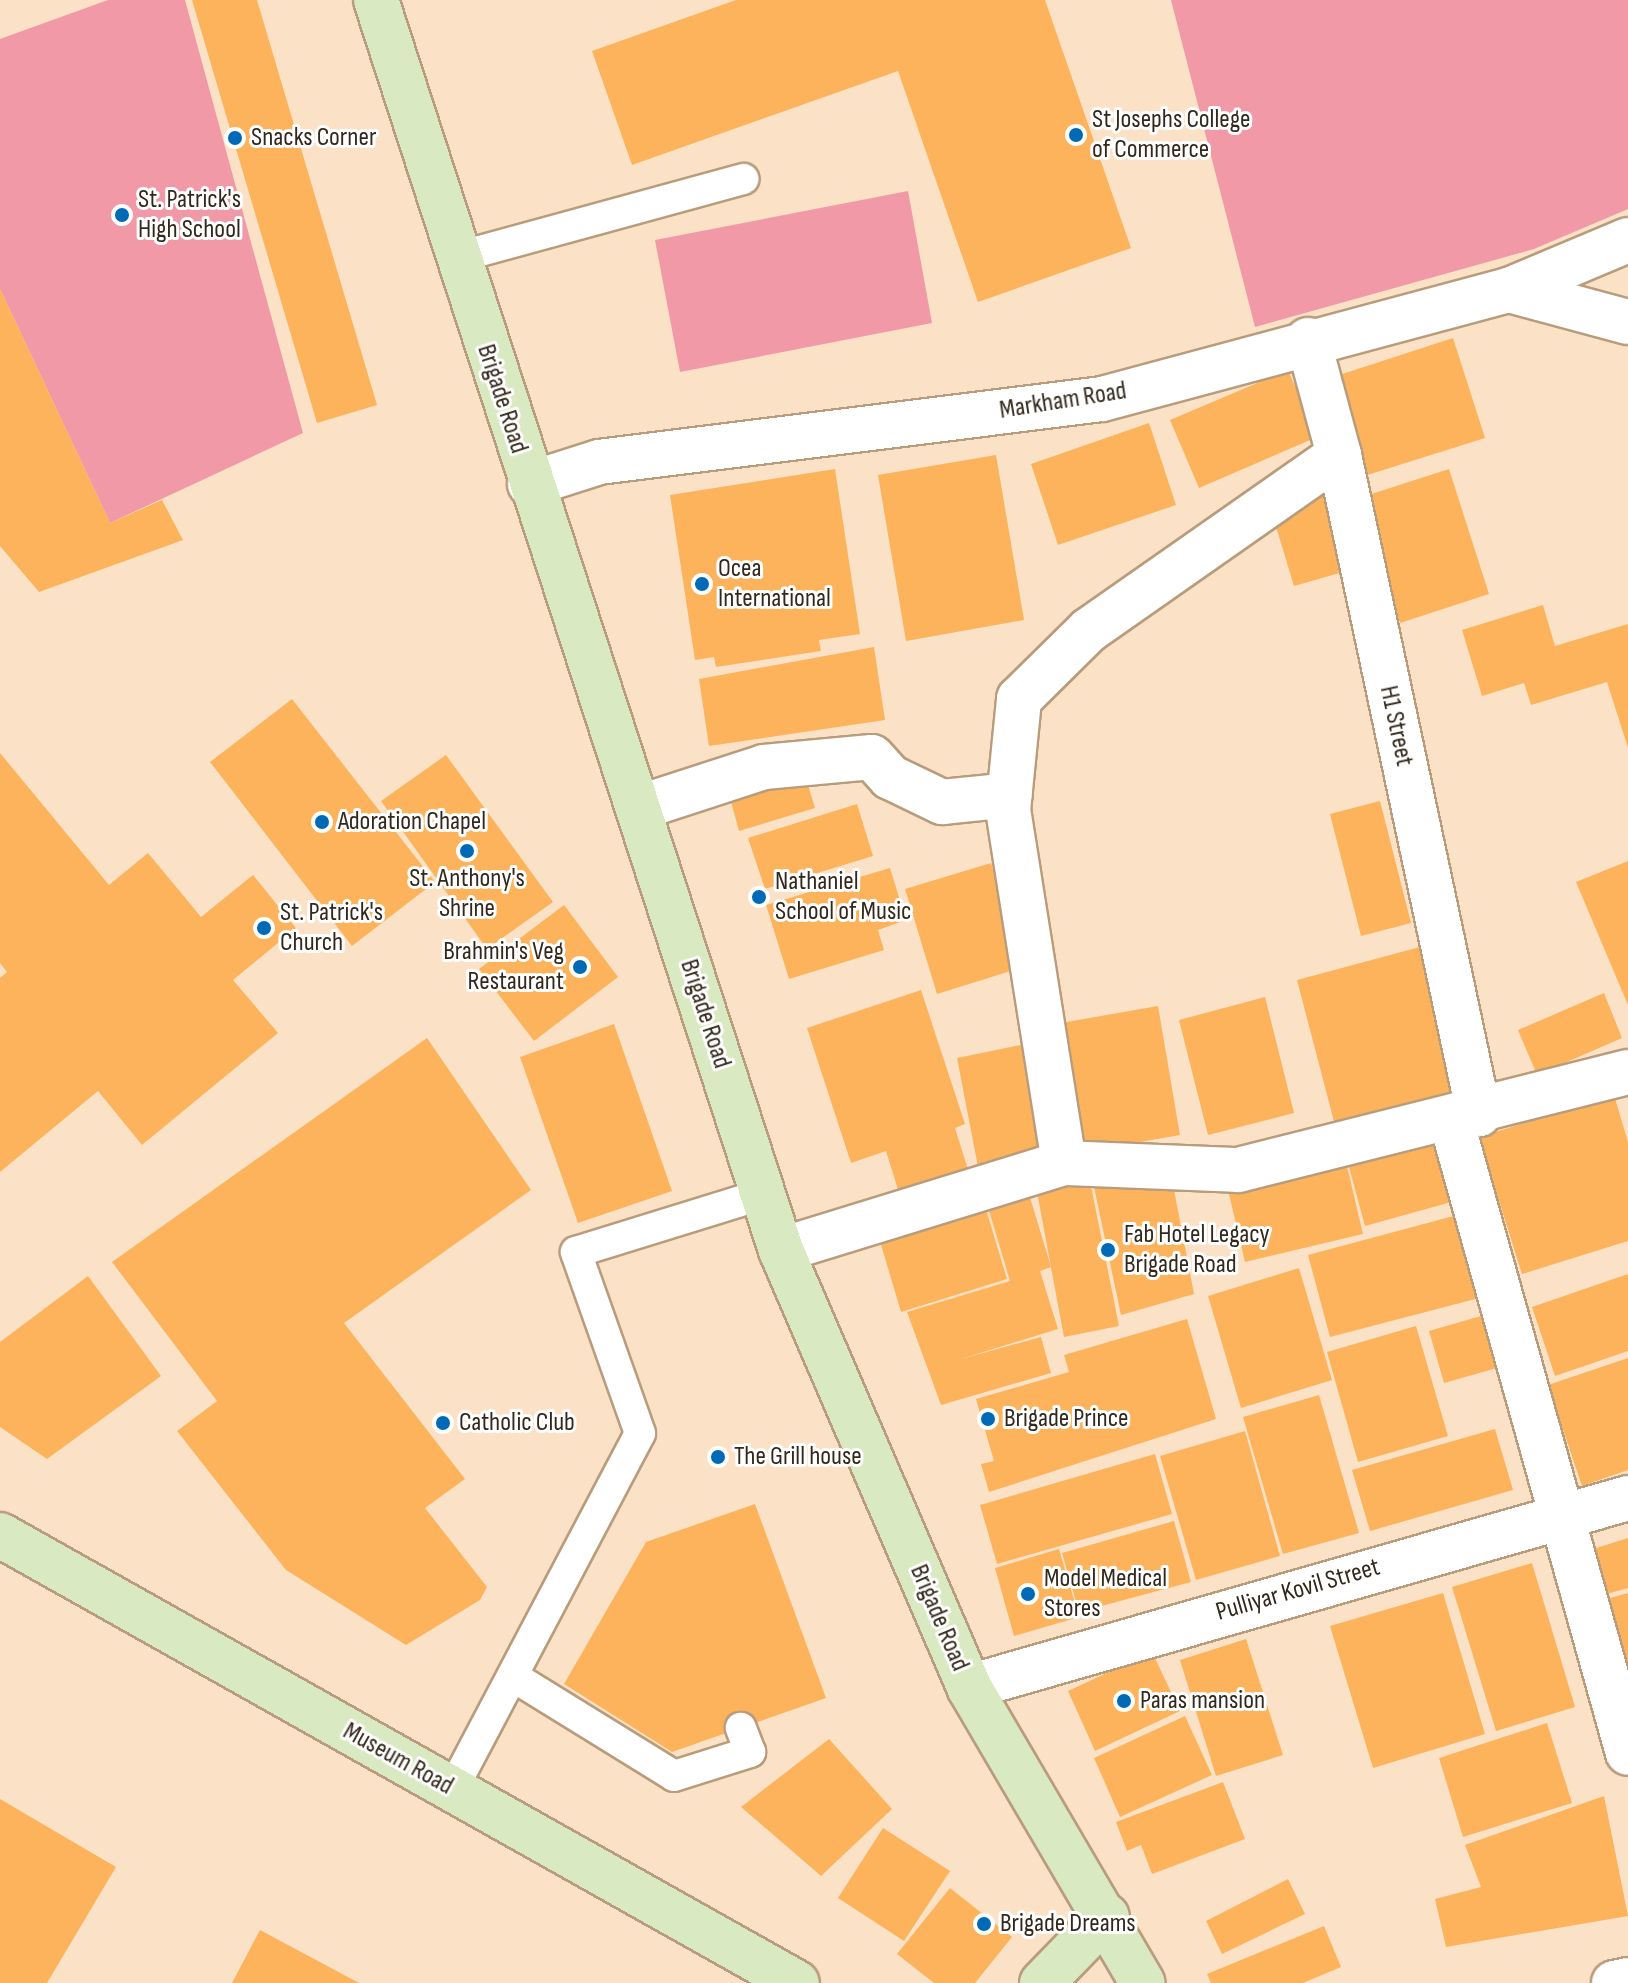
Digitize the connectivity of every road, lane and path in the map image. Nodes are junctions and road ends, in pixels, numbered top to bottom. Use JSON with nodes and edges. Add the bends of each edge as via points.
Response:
{"nodes":[{"id":1,"x":376,"y":0,"type":"edge"},
{"id":2,"x":744,"y":179,"type":"dead end"},
{"id":3,"x":1628,"y":240,"type":"edge"},
{"id":4,"x":458,"y":257,"type":"junction"},
{"id":5,"x":1509,"y":290,"type":"junction"},
{"id":6,"x":1628,"y":322,"type":"edge"},
{"id":7,"x":1308,"y":340,"type":"junction"},
{"id":8,"x":1339,"y":455,"type":"junction"},
{"id":9,"x":530,"y":484,"type":"junction"},
{"id":10,"x":1010,"y":795,"type":"junction"},
{"id":11,"x":641,"y":807,"type":"junction"},
{"id":12,"x":1626,"y":1080,"type":"edge"},
{"id":13,"x":1465,"y":1117,"type":"junction"},
{"id":14,"x":1064,"y":1163,"type":"junction"},
{"id":15,"x":763,"y":1194,"type":"junction"},
{"id":16,"x":781,"y":1250,"type":"junction"},
{"id":17,"x":1628,"y":1498,"type":"edge"},
{"id":18,"x":1559,"y":1516,"type":"junction"},
{"id":19,"x":0,"y":1535,"type":"edge"},
{"id":20,"x":514,"y":1677,"type":"junction"},
{"id":21,"x":969,"y":1687,"type":"junction"},
{"id":22,"x":1619,"y":1697,"type":"edge"},
{"id":23,"x":741,"y":1728,"type":"dead end"},
{"id":24,"x":1628,"y":1753,"type":"edge"},
{"id":25,"x":452,"y":1790,"type":"junction"},
{"id":26,"x":1107,"y":1916,"type":"junction"},
{"id":27,"x":1628,"y":1980,"type":"edge"},
{"id":28,"x":797,"y":1983,"type":"edge"},
{"id":29,"x":1042,"y":1983,"type":"edge"},
{"id":30,"x":1143,"y":1983,"type":"edge"},
{"id":31,"x":1614,"y":1983,"type":"edge"}],
"edges":[{"from":1,"to":4,"type":"main road","name":"Brigade Road"},
{"from":2,"to":4,"type":"lane"},
{"from":3,"to":5,"type":"street","name":"Markham Road"},
{"from":4,"to":9,"type":"main road","name":"Brigade Road"},
{"from":5,"to":6,"type":"street"},
{"from":5,"to":7,"type":"street","name":"Markham Road"},
{"from":7,"to":8,"type":"street","name":"H1 Street"},
{"from":7,"to":9,"type":"street","name":"Markham Road","via":[[1102,399],[599,462]]},
{"from":8,"to":10,"type":"street","via":[[1089,630],[1019,699]]},
{"from":8,"to":13,"type":"street","name":"H1 Street"},
{"from":9,"to":11,"type":"main road","name":"Brigade Road"},
{"from":10,"to":11,"type":"street","via":[[942,802],[890,777],[872,757],[764,767]]},
{"from":10,"to":14,"type":"street"},
{"from":11,"to":15,"type":"main road","name":"Brigade Road"},
{"from":12,"to":13,"type":"street"},
{"from":13,"to":14,"type":"street","via":[[1238,1170]]},
{"from":13,"to":18,"type":"street","name":"H1 Street"},
{"from":14,"to":16,"type":"street"},
{"from":15,"to":16,"type":"main road","name":"Brigade Road"},
{"from":15,"to":20,"type":"lane","via":[[576,1252],[640,1433]]},
{"from":16,"to":21,"type":"main road","name":"Brigade Road"},
{"from":17,"to":18,"type":"street","name":"Pulliyar Kovil Street"},
{"from":18,"to":21,"type":"street","name":"Pulliyar Kovil Street"},
{"from":18,"to":22,"type":"street","name":"H1 Street"},
{"from":19,"to":25,"type":"main road","name":"Museum Road"},
{"from":20,"to":23,"type":"lane","via":[[674,1776],[750,1752]]},
{"from":20,"to":25,"type":"lane"},
{"from":21,"to":26,"type":"main road","name":"Brigade Road"},
{"from":22,"to":24,"type":"street","name":"H1 Street"},
{"from":25,"to":28,"type":"main road","name":"Museum Road"},
{"from":26,"to":29,"type":"main road"},
{"from":26,"to":30,"type":"main road","name":"Brigade Road"},
{"from":27,"to":31,"type":"street"}]}
